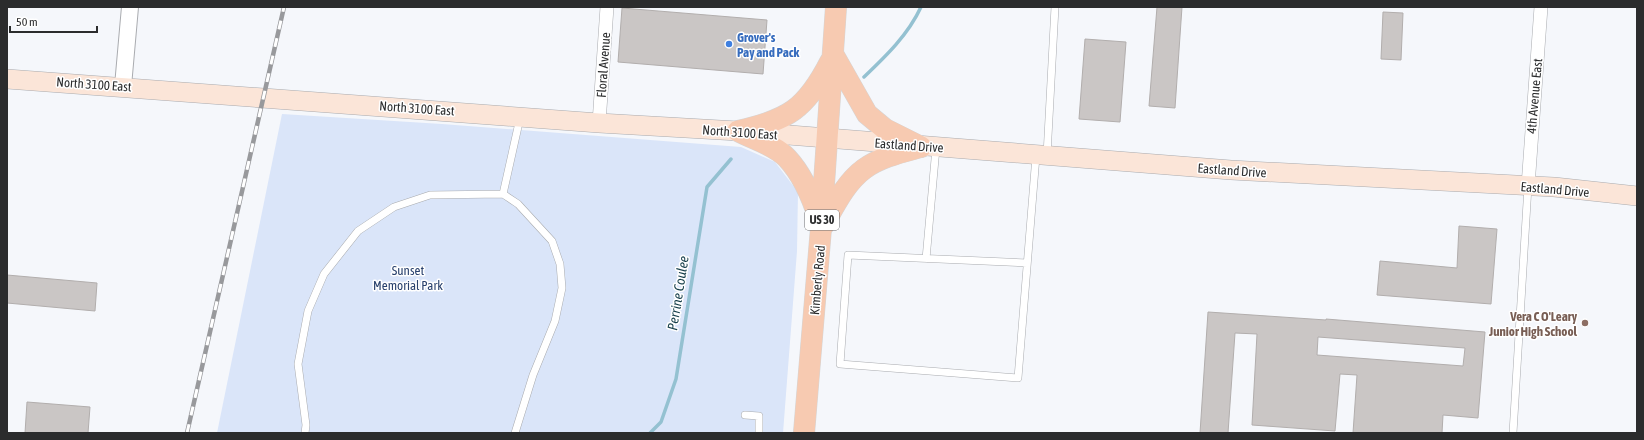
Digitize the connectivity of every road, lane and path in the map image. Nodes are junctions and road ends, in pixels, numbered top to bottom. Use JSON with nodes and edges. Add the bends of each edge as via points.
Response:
{"nodes":[{"id":1,"x":130,"y":7,"type":"edge"},
{"id":2,"x":607,"y":7,"type":"edge"},
{"id":3,"x":830,"y":7,"type":"edge"},
{"id":4,"x":836,"y":7,"type":"edge"},
{"id":5,"x":1055,"y":7,"type":"edge"},
{"id":6,"x":1541,"y":7,"type":"edge"},
{"id":7,"x":833,"y":54,"type":"junction"},
{"id":8,"x":7,"y":78,"type":"edge"},
{"id":9,"x":123,"y":86,"type":"junction"},
{"id":10,"x":520,"y":116,"type":"junction"},
{"id":11,"x":599,"y":123,"type":"junction"},
{"id":12,"x":738,"y":131,"type":"junction"},
{"id":13,"x":827,"y":139,"type":"junction"},
{"id":14,"x":929,"y":147,"type":"junction"},
{"id":15,"x":1041,"y":156,"type":"junction"},
{"id":16,"x":1528,"y":186,"type":"junction"},
{"id":17,"x":503,"y":194,"type":"junction"},
{"id":18,"x":1637,"y":196,"type":"edge"},
{"id":19,"x":821,"y":228,"type":"junction"},
{"id":20,"x":926,"y":259,"type":"junction"},
{"id":21,"x":1027,"y":263,"type":"junction"},
{"id":22,"x":745,"y":415,"type":"dead end"},
{"id":23,"x":306,"y":425,"type":"junction"},
{"id":24,"x":305,"y":433,"type":"edge"},
{"id":25,"x":312,"y":433,"type":"edge"},
{"id":26,"x":515,"y":433,"type":"edge"},
{"id":27,"x":759,"y":433,"type":"edge"},
{"id":28,"x":804,"y":433,"type":"edge"},
{"id":29,"x":1513,"y":433,"type":"edge"}],
"edges":[{"from":1,"to":9,"type":"street"},
{"from":2,"to":11,"type":"street","name":"Floral Avenue"},
{"from":3,"to":4,"type":"lane"},
{"from":4,"to":7,"type":"main road","name":"Kimberly Road","number":"US 30"},
{"from":5,"to":15,"type":"lane"},
{"from":6,"to":16,"type":"street","name":"4th Avenue East"},
{"from":7,"to":12,"type":"main road","via":[[820,81],[797,108],[782,118]]},
{"from":7,"to":13,"type":"main road","name":"Kimberly Road","number":"US 30"},
{"from":7,"to":14,"type":"main road","via":[[867,114],[885,129]]},
{"from":8,"to":9,"type":"main road","name":"North 3100 East"},
{"from":9,"to":10,"type":"main road","name":"North 3100 East"},
{"from":10,"to":11,"type":"main road","name":"North 3100 East"},
{"from":10,"to":17,"type":"lane"},
{"from":11,"to":12,"type":"main road","name":"North 3100 East"},
{"from":12,"to":13,"type":"main road","name":"North 3100 East"},
{"from":12,"to":19,"type":"main road","via":[[786,157],[813,199]]},
{"from":13,"to":14,"type":"main road","name":"Eastland Drive"},
{"from":13,"to":19,"type":"main road","name":"Kimberly Road","number":"US 30"},
{"from":14,"to":15,"type":"main road","name":"Eastland Drive"},
{"from":14,"to":19,"type":"main road","via":[[892,156],[864,169],[846,187]]},
{"from":14,"to":20,"type":"lane"},
{"from":15,"to":16,"type":"main road","name":"Eastland Drive","via":[[1239,171]]},
{"from":15,"to":21,"type":"lane"},
{"from":16,"to":18,"type":"main road","name":"Eastland Drive"},
{"from":16,"to":29,"type":"lane"},
{"from":17,"to":23,"type":"lane","via":[[430,195],[394,207],[358,231],[324,274],[308,311],[298,364]]},
{"from":17,"to":26,"type":"lane","via":[[518,204],[552,241],[560,264],[562,288],[554,320]]},
{"from":19,"to":28,"type":"main road","name":"Kimberly Road","number":"US 30"},
{"from":20,"to":21,"type":"lane"},
{"from":20,"to":21,"type":"lane","via":[[848,255],[840,364],[1018,378]]},
{"from":22,"to":27,"type":"lane","via":[[759,416]]},
{"from":23,"to":24,"type":"lane"},
{"from":23,"to":25,"type":"lane"}]}
